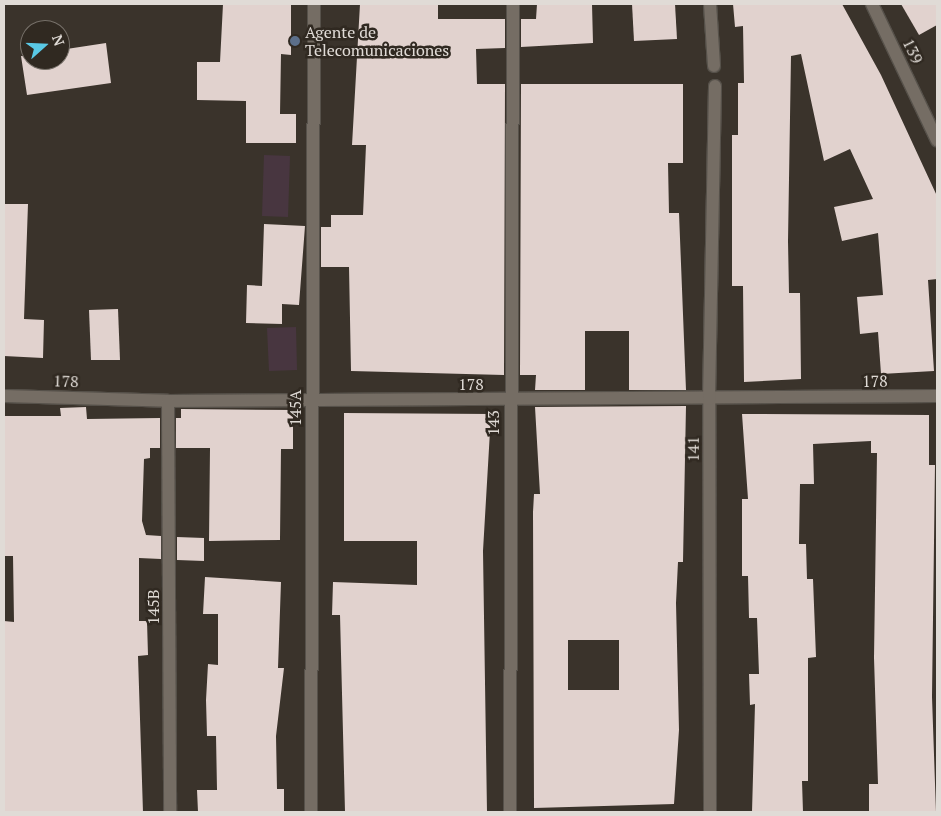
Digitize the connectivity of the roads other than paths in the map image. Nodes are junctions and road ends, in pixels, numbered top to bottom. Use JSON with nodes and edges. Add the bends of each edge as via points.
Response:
{"nodes":[{"id":1,"x":314,"y":4,"type":"edge"},
{"id":2,"x":513,"y":4,"type":"edge"},
{"id":3,"x":710,"y":4,"type":"edge"},
{"id":4,"x":872,"y":4,"type":"edge"},
{"id":5,"x":714,"y":66,"type":"dead end"},
{"id":6,"x":715,"y":86,"type":"dead end"},
{"id":7,"x":937,"y":140,"type":"edge"},
{"id":8,"x":4,"y":396,"type":"edge"},
{"id":9,"x":937,"y":396,"type":"edge"},
{"id":10,"x":709,"y":399,"type":"junction"},
{"id":11,"x":312,"y":400,"type":"junction"},
{"id":12,"x":168,"y":401,"type":"junction"},
{"id":13,"x":510,"y":401,"type":"junction"},
{"id":14,"x":170,"y":812,"type":"edge"},
{"id":15,"x":311,"y":812,"type":"edge"},
{"id":16,"x":510,"y":812,"type":"edge"},
{"id":17,"x":710,"y":812,"type":"edge"}],
"edges":[{"from":1,"to":11,"type":"street","name":"145A"},
{"from":2,"to":13,"type":"street","name":"143"},
{"from":3,"to":5,"type":"street"},
{"from":4,"to":7,"type":"street","name":"139"},
{"from":6,"to":10,"type":"street","name":"141"},
{"from":8,"to":12,"type":"street","name":"178"},
{"from":9,"to":10,"type":"street","name":"178"},
{"from":10,"to":13,"type":"street","name":"178"},
{"from":10,"to":17,"type":"street","name":"141"},
{"from":11,"to":12,"type":"street","name":"178"},
{"from":11,"to":13,"type":"street","name":"178"},
{"from":11,"to":15,"type":"street","name":"145A"},
{"from":12,"to":14,"type":"street","name":"145B"},
{"from":13,"to":16,"type":"street","name":"143"}]}
